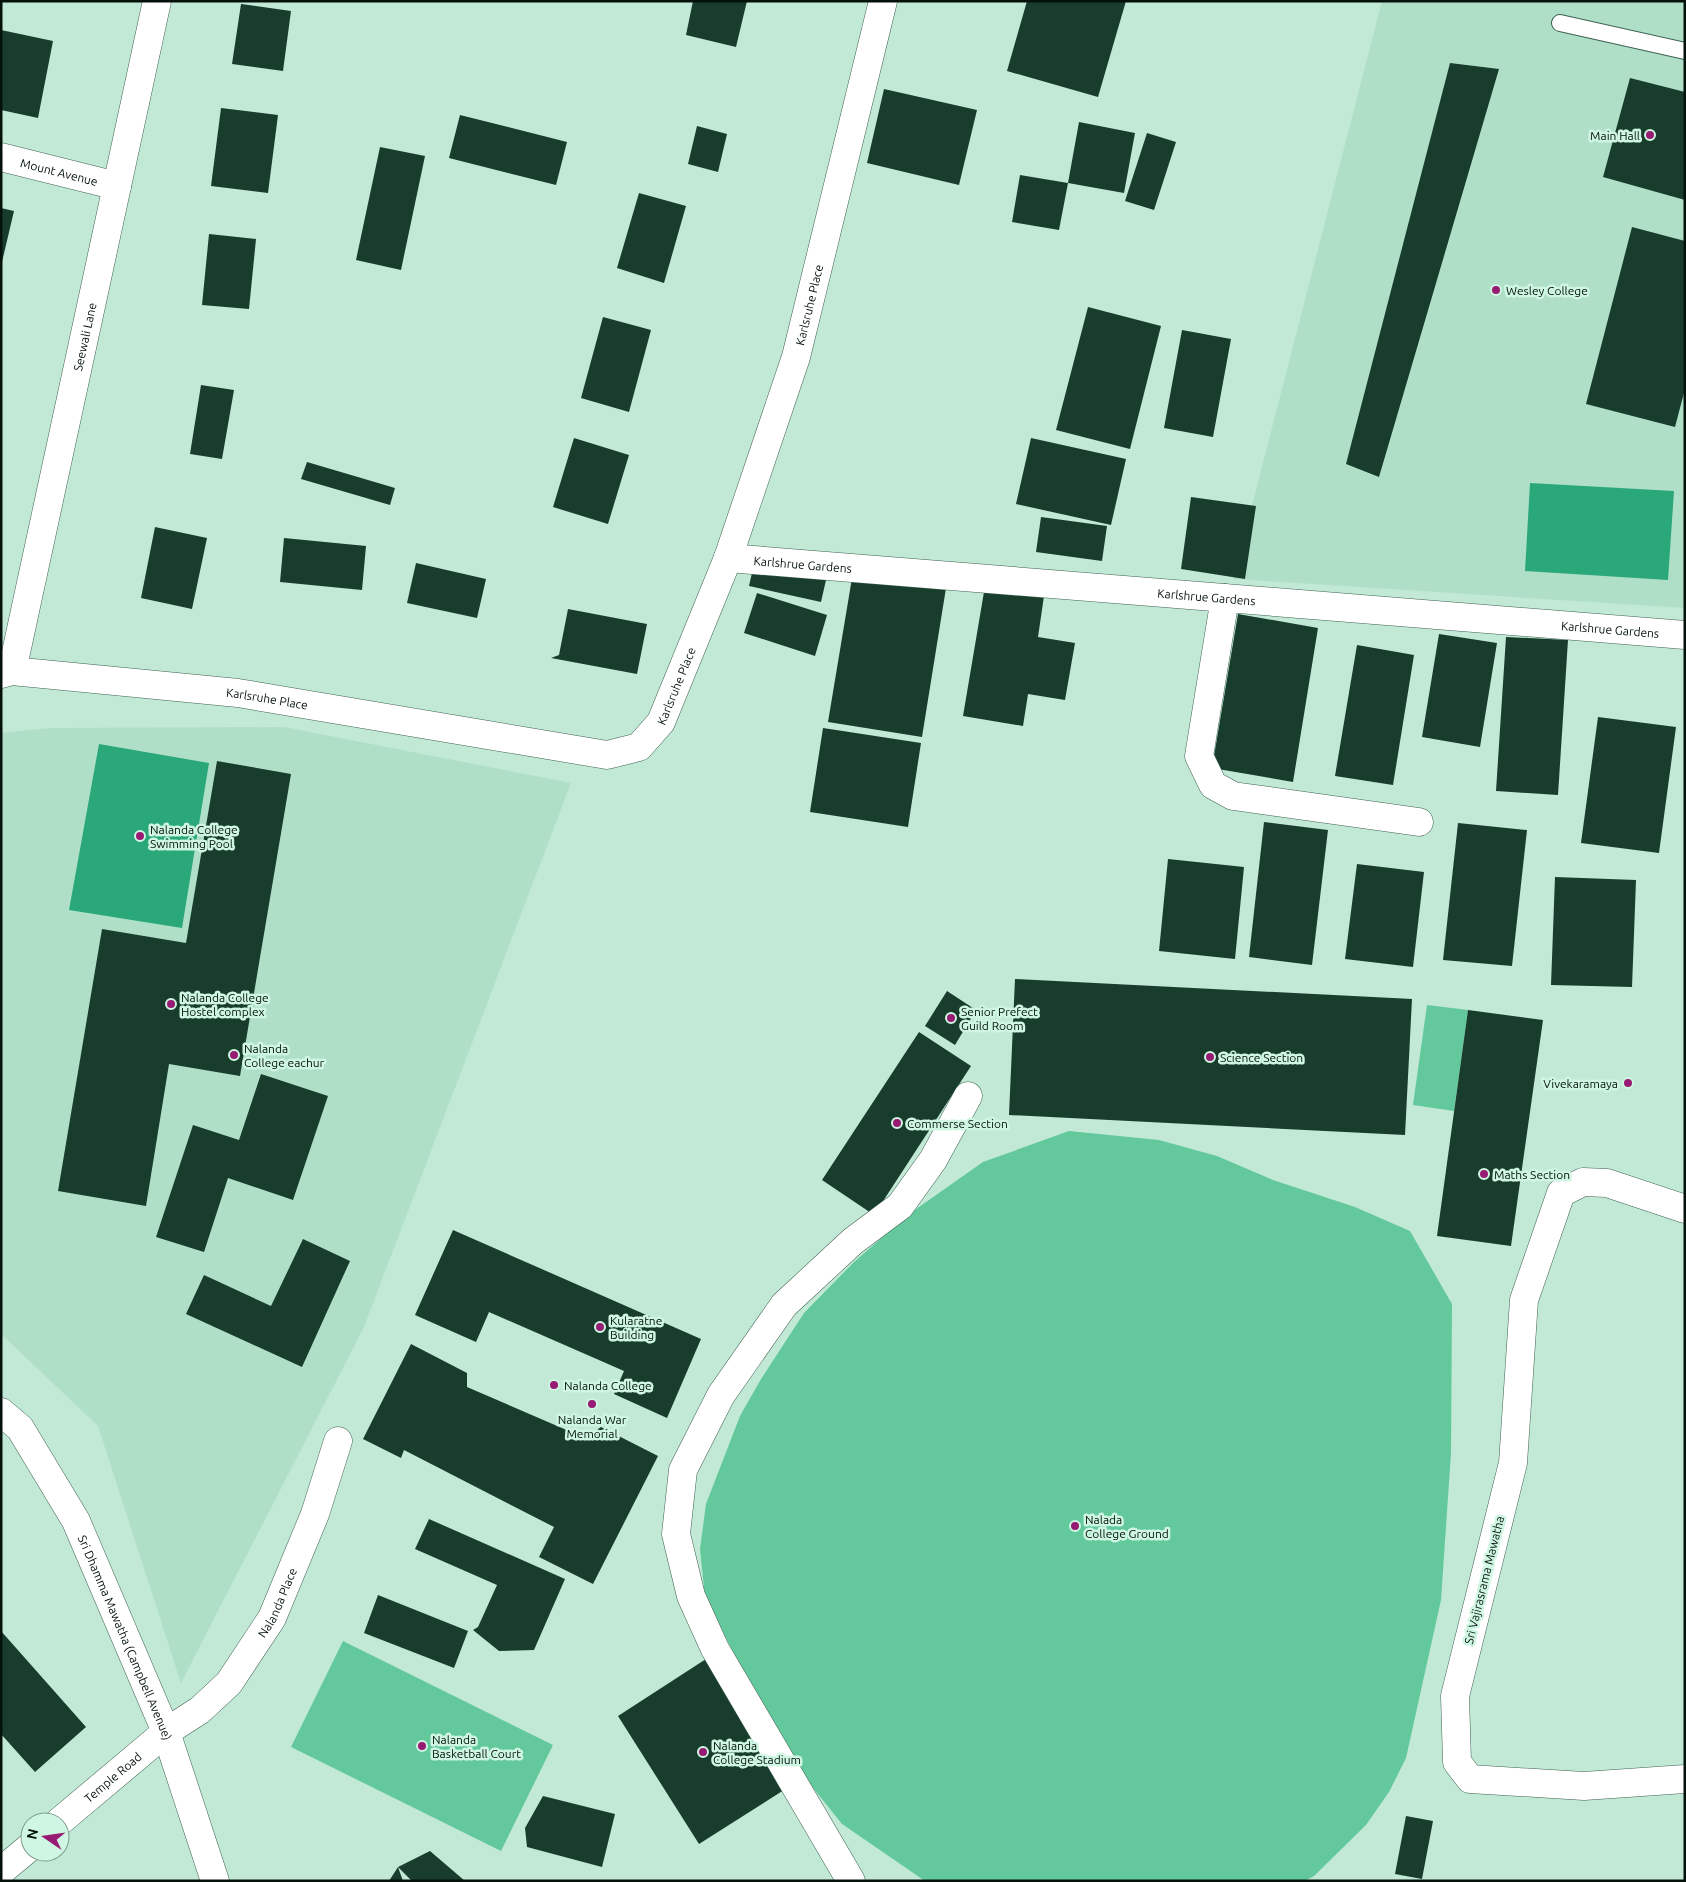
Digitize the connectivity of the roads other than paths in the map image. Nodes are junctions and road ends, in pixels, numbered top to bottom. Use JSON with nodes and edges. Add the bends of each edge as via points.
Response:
{"nodes":[{"id":1,"x":157,"y":1,"type":"edge"},
{"id":2,"x":883,"y":1,"type":"edge"},
{"id":3,"x":1560,"y":24,"type":"dead end"},
{"id":4,"x":1685,"y":51,"type":"edge"},
{"id":5,"x":1,"y":157,"type":"edge"},
{"id":6,"x":117,"y":186,"type":"junction"},
{"id":7,"x":728,"y":558,"type":"junction"},
{"id":8,"x":1225,"y":598,"type":"junction"},
{"id":9,"x":1685,"y":635,"type":"edge"},
{"id":10,"x":7,"y":672,"type":"edge"},
{"id":11,"x":1419,"y":822,"type":"dead end"},
{"id":12,"x":968,"y":1096,"type":"dead end"},
{"id":13,"x":1685,"y":1209,"type":"edge"},
{"id":14,"x":1,"y":1412,"type":"edge"},
{"id":15,"x":338,"y":1441,"type":"dead end"},
{"id":16,"x":166,"y":1732,"type":"junction"},
{"id":17,"x":1685,"y":1779,"type":"edge"},
{"id":18,"x":70,"y":1813,"type":"edge"},
{"id":19,"x":20,"y":1855,"type":"edge"},
{"id":20,"x":1,"y":1871,"type":"edge"},
{"id":21,"x":215,"y":1881,"type":"edge"},
{"id":22,"x":851,"y":1881,"type":"edge"}],
"edges":[{"from":1,"to":6,"type":"street","name":"Seewali Lane"},
{"from":2,"to":7,"type":"street","name":"Karlsruhe Place","via":[[796,357]]},
{"from":3,"to":4,"type":"lane"},
{"from":5,"to":6,"type":"street","name":"Mount Avenue"},
{"from":6,"to":10,"type":"street","name":"Seewali Lane"},
{"from":7,"to":8,"type":"street","name":"Karlshrue Gardens"},
{"from":7,"to":10,"type":"street","name":"Karlsruhe Place","via":[[661,722],[639,747],[607,755],[238,692]]},
{"from":8,"to":9,"type":"street","name":"Karlshrue Gardens"},
{"from":8,"to":11,"type":"street","via":[[1199,756],[1213,785],[1233,796]]},
{"from":12,"to":22,"type":"street","via":[[933,1160],[900,1206],[852,1241],[784,1305],[721,1395],[683,1470],[676,1534],[691,1596],[715,1649]]},
{"from":13,"to":17,"type":"street","name":"Sri Vajirasrama Mawatha","via":[[1607,1183],[1583,1182],[1561,1193],[1524,1300],[1513,1463],[1455,1696],[1457,1762],[1470,1779],[1584,1786]]},
{"from":14,"to":16,"type":"street","name":"Sri Dhamma Mawatha (Campbell Avenue)","via":[[20,1428],[76,1521]]},
{"from":15,"to":16,"type":"street","name":"Nalanda Place","via":[[315,1514],[272,1618],[229,1683],[200,1710]]},
{"from":16,"to":18,"type":"street","name":"Temple Road"},
{"from":16,"to":21,"type":"street","name":"Sri Dhamma Mawatha (Campbell Avenue)"},
{"from":19,"to":20,"type":"street"}]}
